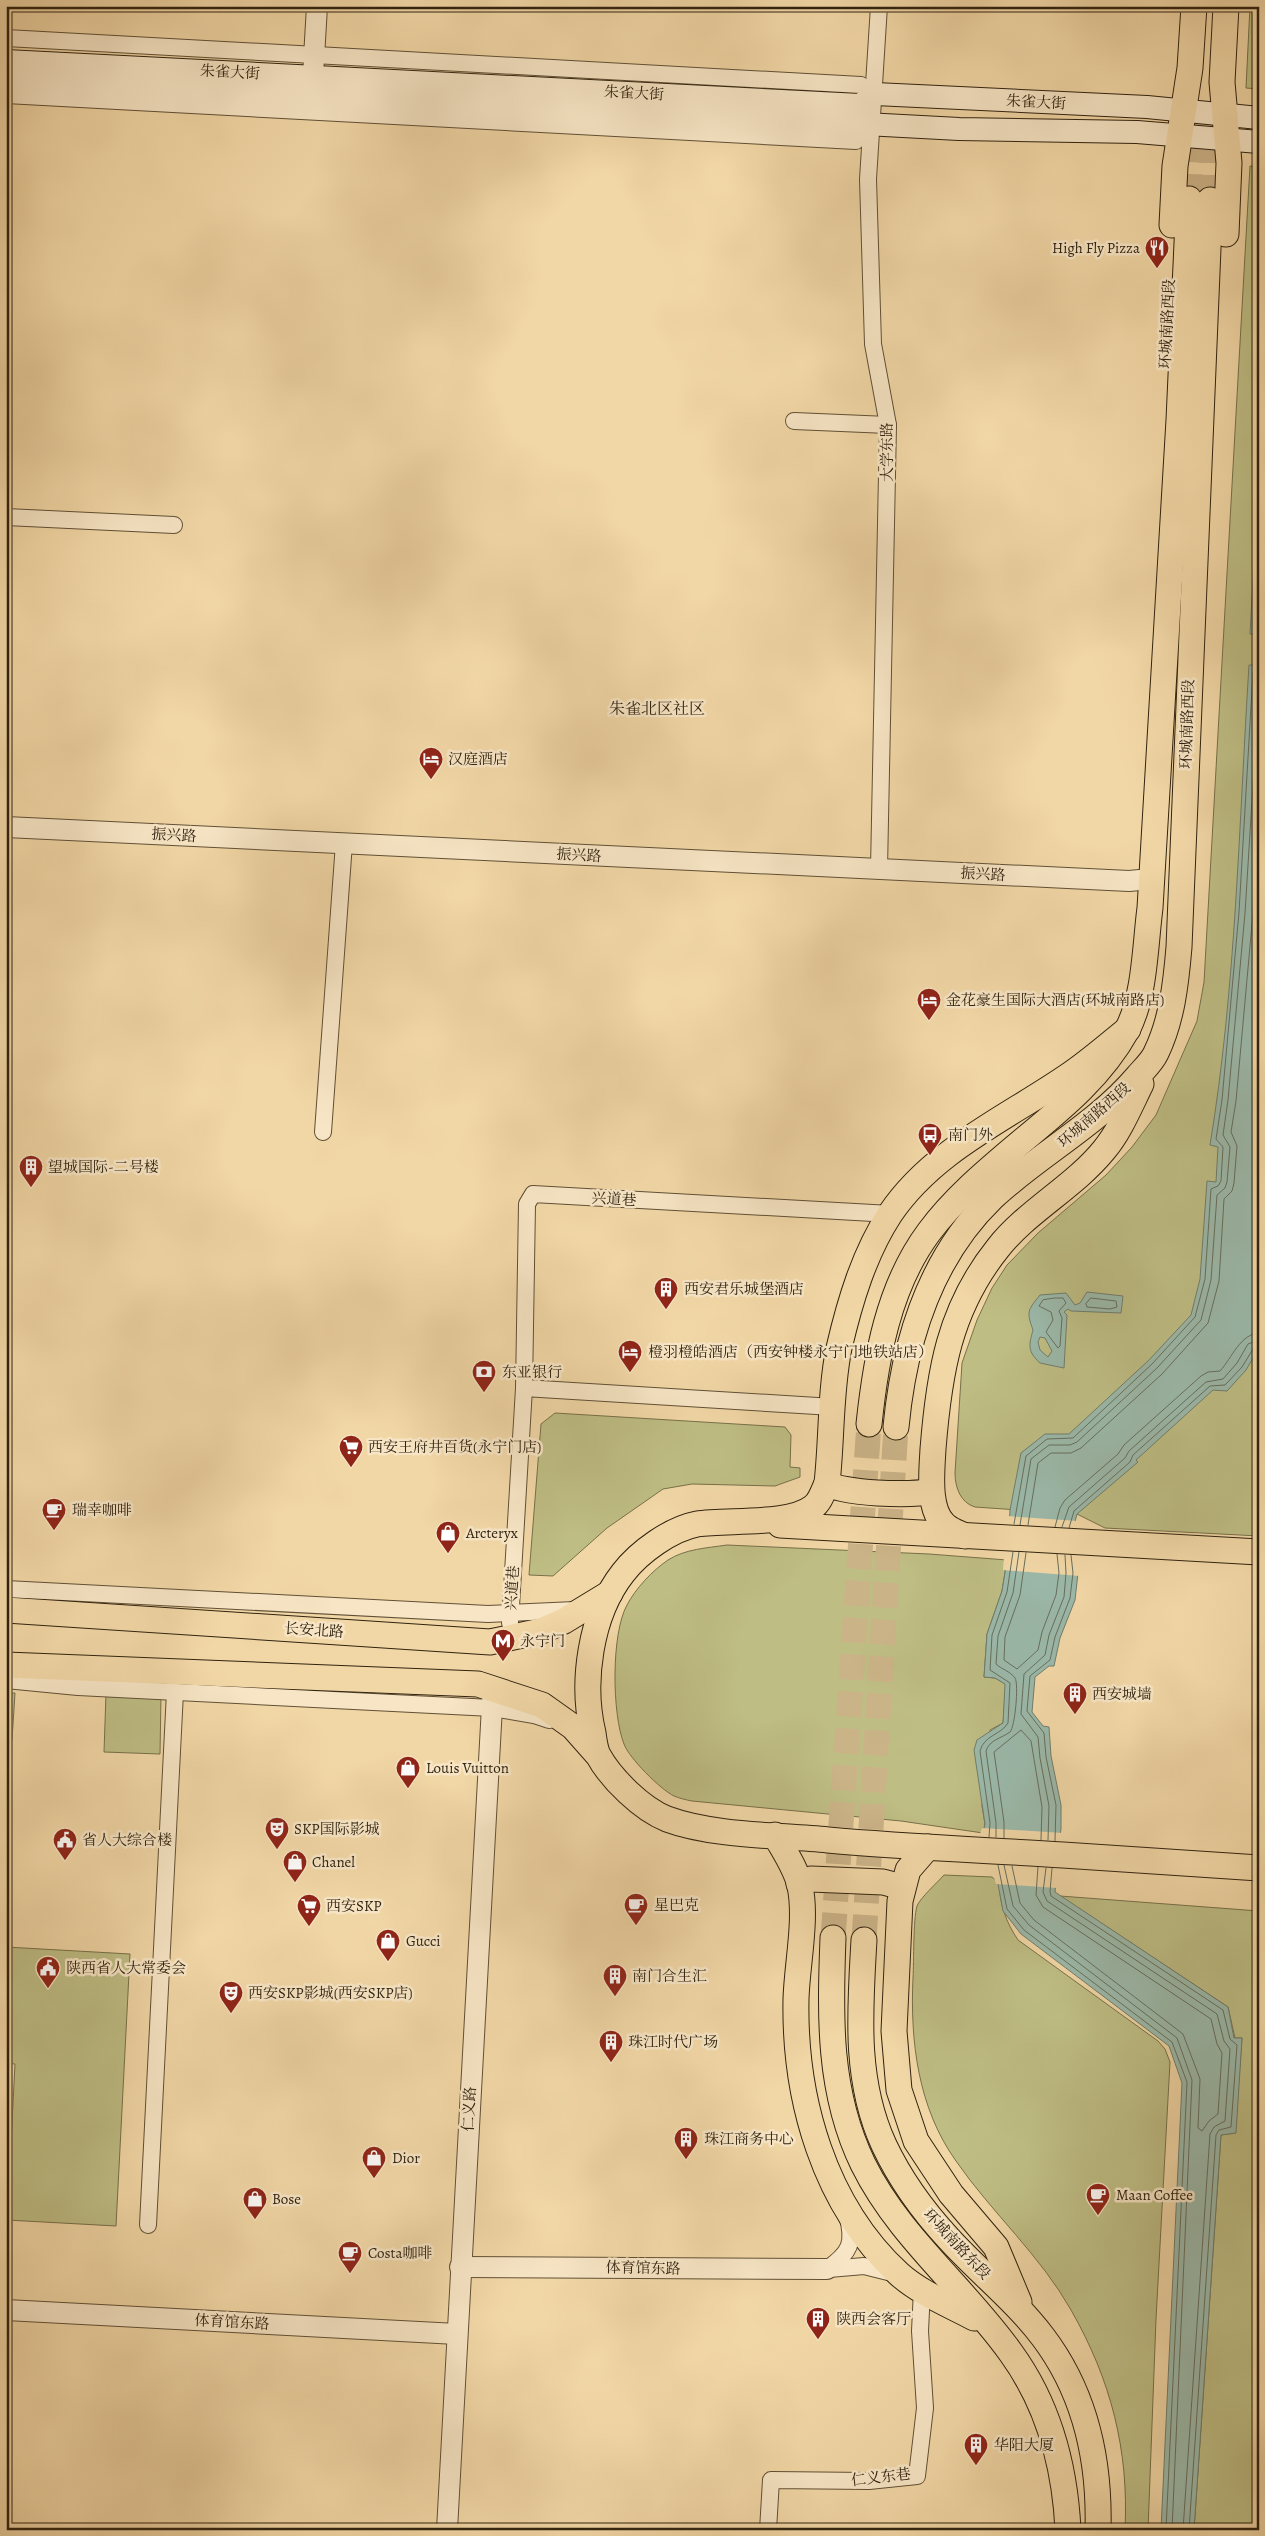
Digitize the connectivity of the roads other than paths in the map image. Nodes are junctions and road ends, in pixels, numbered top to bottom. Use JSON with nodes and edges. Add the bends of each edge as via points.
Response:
{"nodes":[{"id":1,"x":317,"y":6,"type":"edge"},
{"id":2,"x":879,"y":6,"type":"edge"},
{"id":3,"x":1194,"y":6,"type":"edge"},
{"id":4,"x":1226,"y":6,"type":"edge"},
{"id":5,"x":6,"y":38,"type":"edge"},
{"id":6,"x":6,"y":61,"type":"edge"},
{"id":7,"x":314,"y":65,"type":"junction"},
{"id":8,"x":6,"y":78,"type":"edge"},
{"id":9,"x":875,"y":94,"type":"junction"},
{"id":10,"x":6,"y":95,"type":"edge"},
{"id":11,"x":1184,"y":110,"type":"junction"},
{"id":12,"x":1226,"y":114,"type":"junction"},
{"id":13,"x":1259,"y":118,"type":"edge"},
{"id":14,"x":872,"y":124,"type":"junction"},
{"id":15,"x":1180,"y":136,"type":"junction"},
{"id":16,"x":1228,"y":140,"type":"junction"},
{"id":17,"x":1259,"y":142,"type":"edge"},
{"id":18,"x":794,"y":421,"type":"dead end"},
{"id":19,"x":888,"y":425,"type":"junction"},
{"id":20,"x":6,"y":517,"type":"edge"},
{"id":21,"x":174,"y":525,"type":"dead end"},
{"id":22,"x":1189,"y":669,"type":"junction"},
{"id":23,"x":1161,"y":703,"type":"junction"},
{"id":24,"x":6,"y":827,"type":"edge"},
{"id":25,"x":344,"y":843,"type":"junction"},
{"id":26,"x":879,"y":869,"type":"junction"},
{"id":27,"x":1151,"y":879,"type":"junction"},
{"id":28,"x":1128,"y":1029,"type":"junction"},
{"id":29,"x":1155,"y":1055,"type":"junction"},
{"id":30,"x":323,"y":1132,"type":"dead end"},
{"id":31,"x":891,"y":1214,"type":"junction"},
{"id":32,"x":524,"y":1388,"type":"junction"},
{"id":33,"x":833,"y":1407,"type":"junction"},
{"id":34,"x":869,"y":1424,"type":"tunnel mouth"},
{"id":35,"x":896,"y":1427,"type":"tunnel mouth"},
{"id":36,"x":827,"y":1484,"type":"junction"},
{"id":37,"x":931,"y":1491,"type":"junction"},
{"id":38,"x":735,"y":1522,"type":"junction"},
{"id":39,"x":965,"y":1536,"type":"junction"},
{"id":40,"x":1259,"y":1552,"type":"edge"},
{"id":41,"x":6,"y":1589,"type":"edge"},
{"id":42,"x":610,"y":1593,"type":"junction"},
{"id":43,"x":589,"y":1606,"type":"junction"},
{"id":44,"x":6,"y":1610,"type":"edge"},
{"id":45,"x":510,"y":1613,"type":"junction"},
{"id":46,"x":508,"y":1638,"type":"junction"},
{"id":47,"x":6,"y":1665,"type":"edge"},
{"id":48,"x":6,"y":1680,"type":"edge"},
{"id":49,"x":175,"y":1692,"type":"junction"},
{"id":50,"x":492,"y":1698,"type":"junction"},
{"id":51,"x":590,"y":1746,"type":"junction"},
{"id":52,"x":775,"y":1835,"type":"junction"},
{"id":53,"x":928,"y":1847,"type":"junction"},
{"id":54,"x":1259,"y":1868,"type":"edge"},
{"id":55,"x":799,"y":1884,"type":"junction"},
{"id":56,"x":902,"y":1887,"type":"junction"},
{"id":57,"x":833,"y":1938,"type":"tunnel mouth"},
{"id":58,"x":864,"y":1940,"type":"tunnel mouth"},
{"id":59,"x":844,"y":2203,"type":"junction"},
{"id":60,"x":148,"y":2225,"type":"dead end"},
{"id":61,"x":460,"y":2266,"type":"junction"},
{"id":62,"x":827,"y":2270,"type":"junction"},
{"id":63,"x":901,"y":2276,"type":"junction"},
{"id":64,"x":922,"y":2290,"type":"junction"},
{"id":65,"x":6,"y":2310,"type":"edge"},
{"id":66,"x":1025,"y":2315,"type":"junction"},
{"id":67,"x":990,"y":2327,"type":"junction"},
{"id":68,"x":457,"y":2334,"type":"junction"},
{"id":69,"x":447,"y":2530,"type":"edge"},
{"id":70,"x":768,"y":2530,"type":"edge"},
{"id":71,"x":1068,"y":2530,"type":"edge"},
{"id":72,"x":1098,"y":2530,"type":"edge"}],
"edges":[{"from":1,"to":7,"type":"street"},
{"from":2,"to":9,"type":"street","name":"大学东路"},
{"from":3,"to":11,"type":"main road","name":"环城南路西段"},
{"from":4,"to":12,"type":"main road","name":"环城南路西段","via":[[1222,82]]},
{"from":5,"to":7,"type":"street"},
{"from":6,"to":7,"type":"main road","name":"朱雀大街"},
{"from":7,"to":9,"type":"main road","name":"朱雀大街","via":[[860,104]]},
{"from":8,"to":14,"type":"main road","name":"朱雀大街"},
{"from":9,"to":11,"type":"main road","name":"朱雀大街"},
{"from":9,"to":14,"type":"street","name":"大学东路"},
{"from":10,"to":14,"type":"street","via":[[856,140]]},
{"from":11,"to":12,"type":"main road","name":"朱雀大街"},
{"from":11,"to":15,"type":"main road","name":"环城南路西段"},
{"from":12,"to":13,"type":"main road","name":"朱雀大街"},
{"from":12,"to":16,"type":"main road","name":"环城南路西段"},
{"from":14,"to":15,"type":"main road","name":"朱雀大街"},
{"from":14,"to":19,"type":"street","name":"大学东路","via":[[868,179],[873,344]]},
{"from":15,"to":16,"type":"main road","name":"朱雀大街"},
{"from":15,"to":23,"type":"main road","name":"环城南路西段","via":[[1175,166],[1158,502]]},
{"from":16,"to":17,"type":"main road","name":"朱雀大街"},
{"from":16,"to":22,"type":"main road","name":"环城南路西段","via":[[1209,578],[1200,633]]},
{"from":18,"to":19,"type":"street"},
{"from":19,"to":26,"type":"street","name":"大学东路"},
{"from":20,"to":21,"type":"street"},
{"from":22,"to":23,"type":"main road","name":"环城南路西段","via":[[1200,200],[1179,430]]},
{"from":22,"to":29,"type":"main road","name":"环城南路西段","via":[[1179,947],[1168,1020]]},
{"from":23,"to":27,"type":"main road","name":"环城南路西段"},
{"from":24,"to":25,"type":"street","name":"振兴路"},
{"from":25,"to":26,"type":"street","name":"振兴路"},
{"from":25,"to":30,"type":"street"},
{"from":26,"to":27,"type":"street","name":"振兴路","via":[[1128,881]]},
{"from":27,"to":28,"type":"main road","name":"环城南路西段","via":[[1143,970]]},
{"from":28,"to":31,"type":"main road","via":[[1070,1075],[959,1147],[910,1189]]},
{"from":28,"to":34,"type":"main road","name":"环城南路西段","via":[[1089,1084],[976,1180],[928,1233],[892,1304],[879,1351]]},
{"from":29,"to":35,"type":"main road","name":"环城南路西段","via":[[1121,1096],[992,1198],[965,1229],[924,1298],[907,1352]]},
{"from":29,"to":37,"type":"main road","via":[[1120,1126],[1104,1150],[999,1246],[961,1306],[948,1343],[938,1391]]},
{"from":31,"to":32,"type":"street","name":"兴道巷","via":[[534,1194],[527,1204]]},
{"from":31,"to":33,"type":"main road","via":[[860,1275],[848,1313],[839,1350]]},
{"from":32,"to":33,"type":"street"},
{"from":32,"to":45,"type":"street","name":"兴道巷"},
{"from":33,"to":36,"type":"main road"},
{"from":36,"to":37,"type":"main road","via":[[834,1488],[872,1492],[921,1494]]},
{"from":36,"to":38,"type":"main road","via":[[822,1497],[800,1514]]},
{"from":37,"to":39,"type":"main road","via":[[937,1514],[944,1525]]},
{"from":38,"to":39,"type":"main road"},
{"from":38,"to":42,"type":"main road","via":[[696,1524],[667,1537],[624,1571]]},
{"from":39,"to":40,"type":"main road"},
{"from":41,"to":45,"type":"street"},
{"from":42,"to":43,"type":"main road","name":"长安北路"},
{"from":42,"to":51,"type":"main road","via":[[598,1623],[592,1652],[588,1683]]},
{"from":43,"to":45,"type":"street","via":[[567,1612]]},
{"from":43,"to":46,"type":"main road","name":"长安北路","via":[[549,1628]]},
{"from":44,"to":46,"type":"main road","name":"长安北路","via":[[490,1642]]},
{"from":45,"to":46,"type":"street","name":"兴道巷"},
{"from":47,"to":50,"type":"main road","via":[[478,1684]]},
{"from":48,"to":49,"type":"street"},
{"from":49,"to":50,"type":"street"},
{"from":49,"to":60,"type":"street"},
{"from":50,"to":51,"type":"main road","via":[[542,1705],[573,1727]]},
{"from":50,"to":61,"type":"street","name":"仁义路"},
{"from":51,"to":52,"type":"main road","via":[[638,1802],[665,1818],[700,1828]]},
{"from":52,"to":53,"type":"main road"},
{"from":52,"to":55,"type":"main road"},
{"from":53,"to":54,"type":"main road"},
{"from":53,"to":56,"type":"main road","via":[[908,1870]]},
{"from":55,"to":56,"type":"main road","via":[[810,1879],[883,1882]]},
{"from":55,"to":59,"type":"main road","via":[[801,1914],[796,2001],[801,2079],[819,2152]]},
{"from":56,"to":66,"type":"main road","via":[[894,2031],[895,2064],[906,2115],[928,2161],[974,2224],[996,2247]]},
{"from":57,"to":67,"type":"main road","name":"环城南路东段","via":[[830,2023],[833,2061],[849,2132],[874,2185],[895,2217]]},
{"from":58,"to":66,"type":"main road","name":"环城南路东段","via":[[859,2032],[864,2077],[884,2145],[927,2213]]},
{"from":59,"to":62,"type":"street","via":[[849,2222],[848,2249],[843,2258]]},
{"from":59,"to":63,"type":"main road","via":[[875,2250]]},
{"from":61,"to":62,"type":"street","name":"体育馆东路"},
{"from":61,"to":68,"type":"street","name":"仁义路"},
{"from":62,"to":63,"type":"street","via":[[864,2266]]},
{"from":63,"to":64,"type":"main road"},
{"from":64,"to":67,"type":"main road"},
{"from":64,"to":70,"type":"street","name":"仁义东巷","via":[[920,2331],[925,2408],[917,2476],[869,2482],[771,2480]]},
{"from":65,"to":68,"type":"street","name":"体育馆东路"},
{"from":66,"to":72,"type":"main road","name":"环城南路东段","via":[[1044,2337],[1081,2404],[1097,2467]]},
{"from":67,"to":71,"type":"main road","name":"环城南路东段","via":[[1017,2362],[1056,2445],[1066,2491]]},
{"from":68,"to":69,"type":"street","name":"仁义路"}]}
